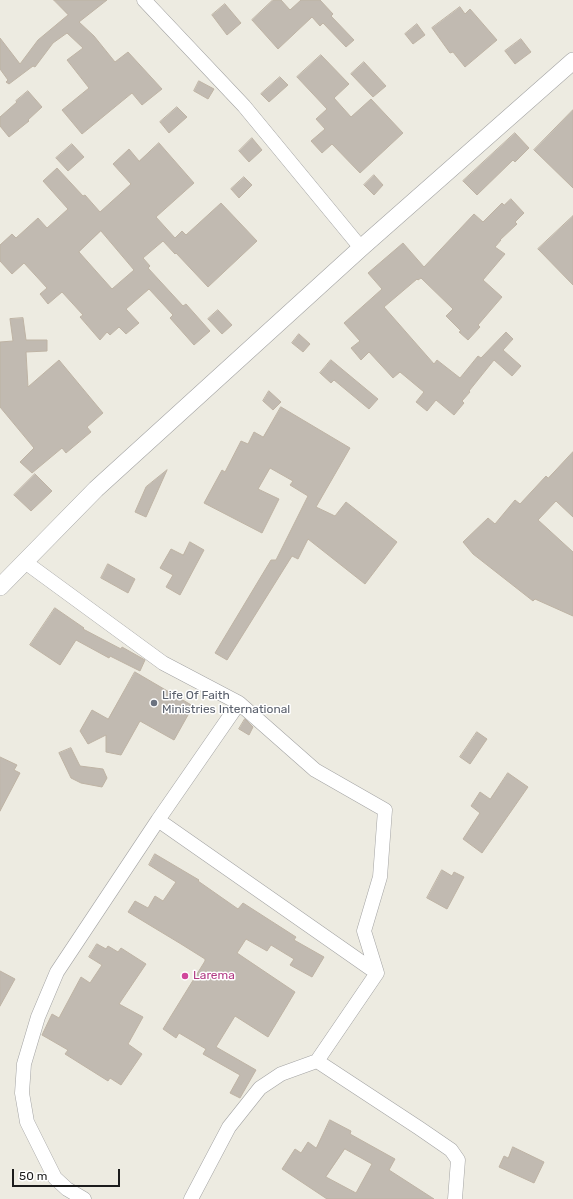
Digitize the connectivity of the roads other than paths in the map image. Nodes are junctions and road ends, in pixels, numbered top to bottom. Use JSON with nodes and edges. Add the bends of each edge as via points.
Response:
{"nodes":[{"id":1,"x":144,"y":0,"type":"edge"},
{"id":2,"x":572,"y":62,"type":"edge"},
{"id":3,"x":361,"y":248,"type":"junction"},
{"id":4,"x":25,"y":562,"type":"junction"},
{"id":5,"x":0,"y":587,"type":"edge"},
{"id":6,"x":238,"y":703,"type":"junction"},
{"id":7,"x":158,"y":820,"type":"junction"},
{"id":8,"x":377,"y":973,"type":"junction"},
{"id":9,"x":317,"y":1061,"type":"junction"},
{"id":10,"x":84,"y":1199,"type":"edge"},
{"id":11,"x":191,"y":1199,"type":"edge"},
{"id":12,"x":456,"y":1199,"type":"edge"}],
"edges":[{"from":1,"to":3,"type":"street","via":[[244,106]]},
{"from":2,"to":3,"type":"street"},
{"from":3,"to":4,"type":"street","via":[[96,489]]},
{"from":4,"to":5,"type":"street"},
{"from":4,"to":6,"type":"street","via":[[162,663]]},
{"from":6,"to":7,"type":"street"},
{"from":6,"to":8,"type":"street","via":[[315,770],[385,810],[380,877],[364,931]]},
{"from":7,"to":8,"type":"street"},
{"from":7,"to":10,"type":"street","via":[[57,972],[38,1017],[24,1064],[22,1093],[27,1122],[54,1178]]},
{"from":8,"to":9,"type":"street"},
{"from":9,"to":11,"type":"street","via":[[281,1074],[260,1088],[230,1127]]},
{"from":9,"to":12,"type":"street","via":[[451,1150],[458,1160]]}]}
